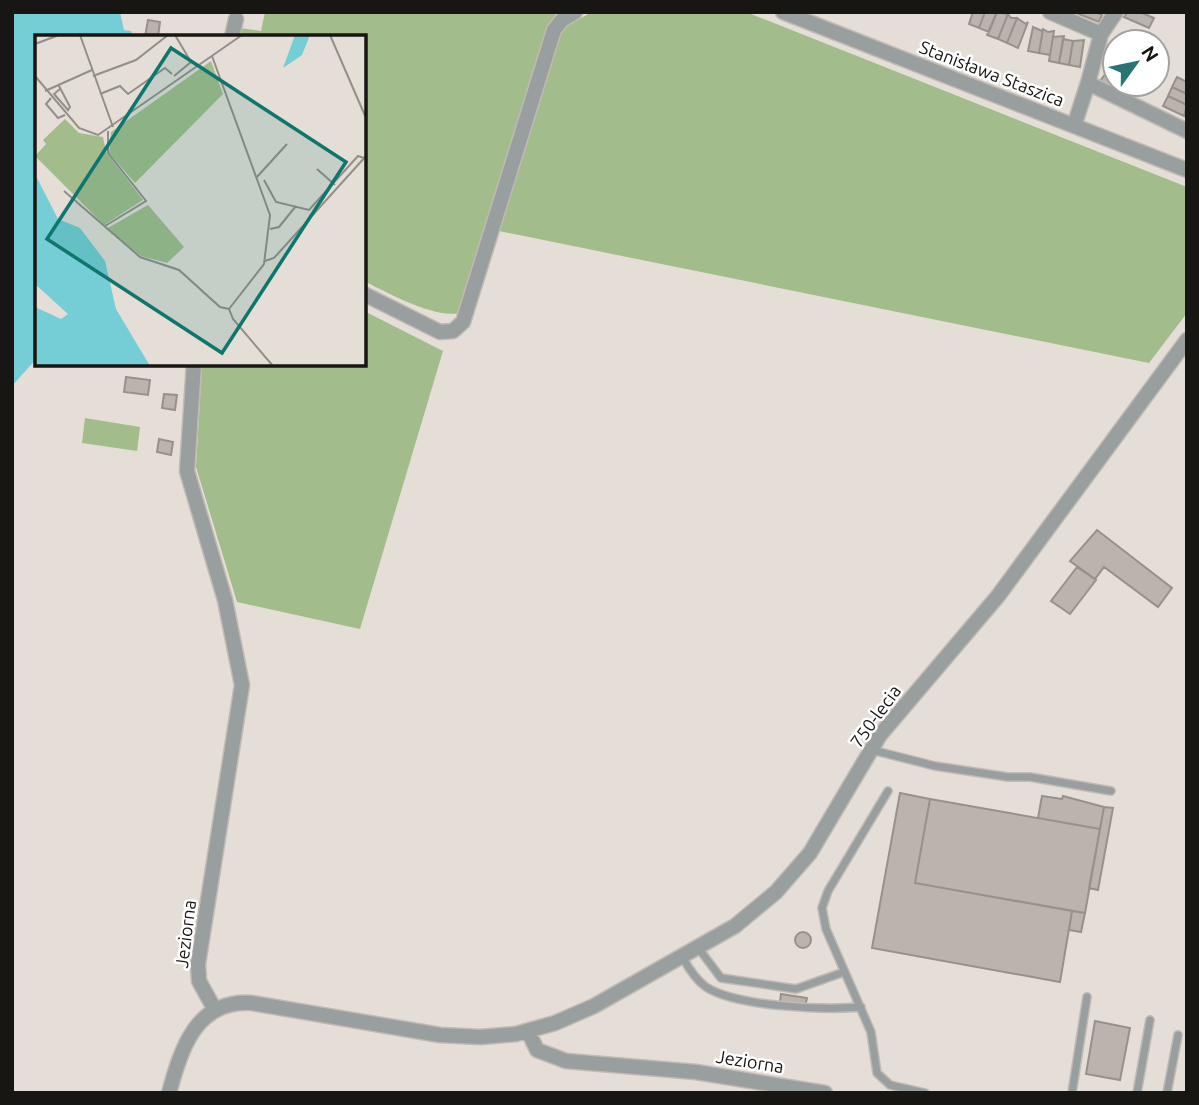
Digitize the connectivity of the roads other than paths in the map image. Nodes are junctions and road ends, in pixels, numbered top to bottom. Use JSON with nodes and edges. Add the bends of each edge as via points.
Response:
{"nodes":[{"id":1,"x":575,"y":12,"type":"edge"},
{"id":2,"x":783,"y":12,"type":"edge"},
{"id":3,"x":1050,"y":12,"type":"edge"},
{"id":4,"x":1116,"y":12,"type":"edge"},
{"id":5,"x":237,"y":16,"type":"edge"},
{"id":6,"x":1105,"y":28,"type":"edge"},
{"id":7,"x":1101,"y":34,"type":"joint"},
{"id":8,"x":232,"y":35,"type":"edge"},
{"id":9,"x":1088,"y":83,"type":"junction"},
{"id":10,"x":1073,"y":126,"type":"junction"},
{"id":11,"x":1187,"y":131,"type":"edge"},
{"id":12,"x":1187,"y":170,"type":"edge"},
{"id":13,"x":366,"y":295,"type":"edge"},
{"id":14,"x":1187,"y":340,"type":"edge"},
{"id":15,"x":194,"y":366,"type":"edge"},
{"id":16,"x":872,"y":750,"type":"junction"},
{"id":17,"x":888,"y":791,"type":"dead end"},
{"id":18,"x":1111,"y":791,"type":"dead end"},
{"id":19,"x":699,"y":949,"type":"junction"},
{"id":20,"x":683,"y":958,"type":"junction"},
{"id":21,"x":844,"y":972,"type":"junction"},
{"id":22,"x":1087,"y":997,"type":"dead end"},
{"id":23,"x":861,"y":1007,"type":"junction"},
{"id":24,"x":215,"y":1010,"type":"junction"},
{"id":25,"x":1150,"y":1020,"type":"dead end"},
{"id":26,"x":528,"y":1031,"type":"junction"},
{"id":27,"x":1178,"y":1035,"type":"dead end"},
{"id":28,"x":169,"y":1093,"type":"edge"},
{"id":29,"x":825,"y":1093,"type":"edge"},
{"id":30,"x":925,"y":1093,"type":"edge"},
{"id":31,"x":1072,"y":1093,"type":"edge"},
{"id":32,"x":1137,"y":1093,"type":"edge"},
{"id":33,"x":1167,"y":1093,"type":"edge"}],
"edges":[{"from":1,"to":13,"type":"street","via":[[554,30],[463,322],[453,331],[440,332]]},
{"from":2,"to":10,"type":"street","name":"Stanisława Staszica"},
{"from":3,"to":7,"type":"street"},
{"from":4,"to":6,"type":"street"},
{"from":5,"to":8,"type":"street"},
{"from":7,"to":9,"type":"street"},
{"from":9,"to":10,"type":"street"},
{"from":9,"to":11,"type":"street"},
{"from":10,"to":12,"type":"street","name":"Stanisława Staszica"},
{"from":14,"to":16,"type":"street","name":"750-lecia","via":[[998,596],[894,717]]},
{"from":15,"to":24,"type":"street","name":"Jeziorna","via":[[187,471],[242,677],[198,964],[199,982]]},
{"from":16,"to":18,"type":"lane","via":[[935,766]]},
{"from":16,"to":19,"type":"street","name":"750-lecia","via":[[834,817],[795,871],[756,910]]},
{"from":17,"to":21,"type":"lane","via":[[824,899],[822,918]]},
{"from":19,"to":20,"type":"street","name":"750-lecia"},
{"from":19,"to":21,"type":"lane","via":[[721,978],[787,989],[808,988]]},
{"from":20,"to":23,"type":"lane","via":[[698,981],[719,993],[805,1009]]},
{"from":20,"to":26,"type":"street","name":"750-lecia","via":[[581,1012]]},
{"from":21,"to":23,"type":"lane"},
{"from":22,"to":31,"type":"lane"},
{"from":23,"to":30,"type":"lane","via":[[877,1073],[890,1085]]},
{"from":24,"to":26,"type":"street","via":[[252,1003],[454,1037]]},
{"from":24,"to":28,"type":"street","via":[[188,1035]]},
{"from":25,"to":32,"type":"lane"},
{"from":26,"to":29,"type":"street","name":"Jeziorna","via":[[537,1050],[566,1061],[696,1072]]},
{"from":27,"to":33,"type":"lane"}]}
